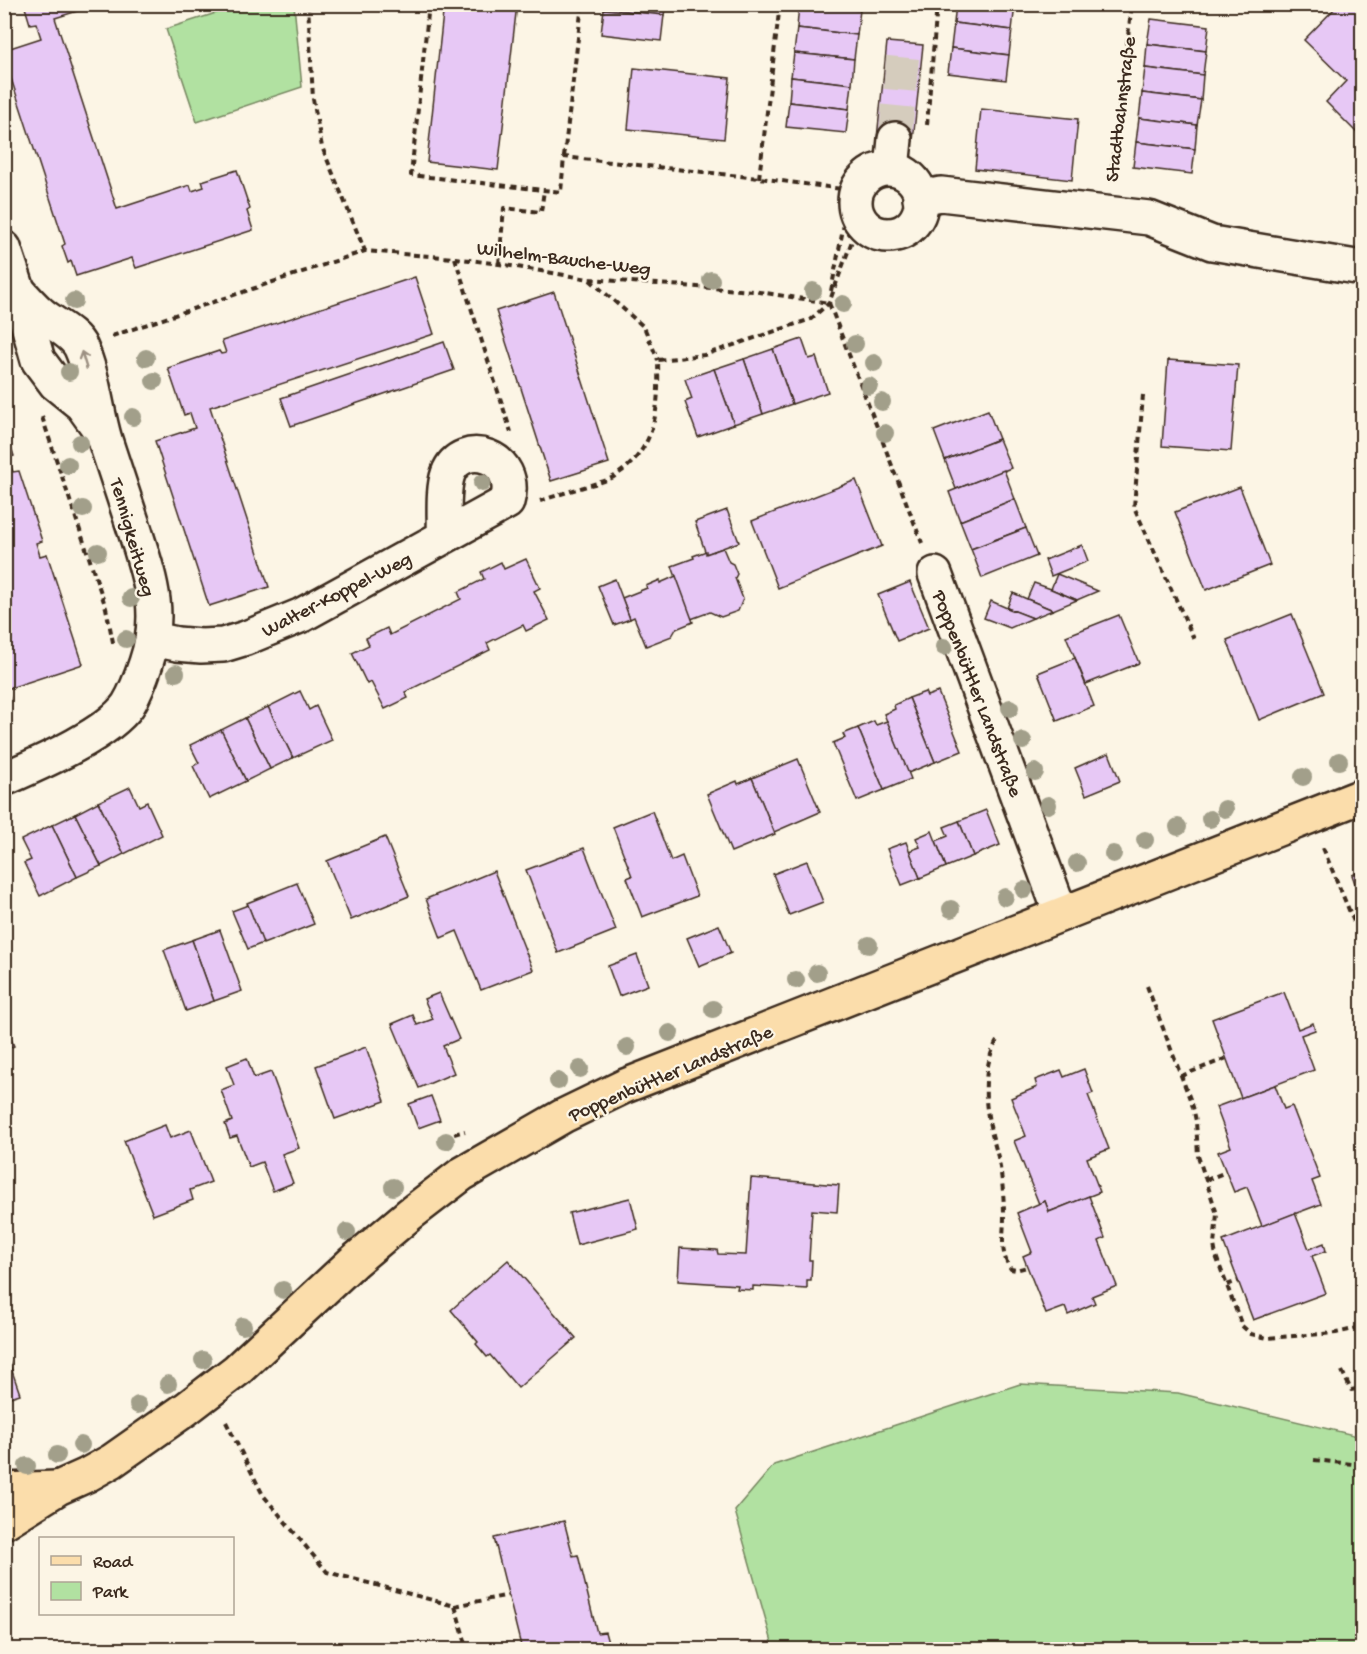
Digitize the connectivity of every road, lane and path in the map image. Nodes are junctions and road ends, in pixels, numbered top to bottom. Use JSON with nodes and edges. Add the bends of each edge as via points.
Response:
{"nodes":[{"id":1,"x":308,"y":4,"type":"edge"},
{"id":2,"x":429,"y":4,"type":"edge"},
{"id":3,"x":582,"y":4,"type":"edge"},
{"id":4,"x":780,"y":4,"type":"edge"},
{"id":5,"x":937,"y":4,"type":"edge"},
{"id":6,"x":1132,"y":4,"type":"edge"},
{"id":7,"x":926,"y":130,"type":"dead end"},
{"id":8,"x":564,"y":157,"type":"junction"},
{"id":9,"x":759,"y":178,"type":"junction"},
{"id":10,"x":544,"y":190,"type":"junction"},
{"id":11,"x":920,"y":198,"type":"junction"},
{"id":12,"x":857,"y":205,"type":"junction"},
{"id":13,"x":1106,"y":214,"type":"junction"},
{"id":14,"x":4,"y":248,"type":"edge"},
{"id":15,"x":365,"y":251,"type":"junction"},
{"id":16,"x":455,"y":258,"type":"junction"},
{"id":17,"x":499,"y":264,"type":"junction"},
{"id":18,"x":1362,"y":268,"type":"edge"},
{"id":19,"x":589,"y":279,"type":"junction"},
{"id":20,"x":828,"y":303,"type":"junction"},
{"id":21,"x":104,"y":339,"type":"dead end"},
{"id":22,"x":658,"y":360,"type":"junction"},
{"id":23,"x":1143,"y":395,"type":"dead end"},
{"id":24,"x":40,"y":410,"type":"dead end"},
{"id":25,"x":499,"y":463,"type":"junction"},
{"id":26,"x":507,"y":502,"type":"junction"},
{"id":27,"x":444,"y":536,"type":"junction"},
{"id":28,"x":935,"y":574,"type":"joint"},
{"id":29,"x":153,"y":639,"type":"junction"},
{"id":30,"x":1194,"y":639,"type":"dead end"},
{"id":31,"x":115,"y":653,"type":"dead end"},
{"id":32,"x":4,"y":779,"type":"edge"},
{"id":33,"x":1362,"y":796,"type":"edge"},
{"id":34,"x":1310,"y":817,"type":"junction"},
{"id":35,"x":1061,"y":914,"type":"junction"},
{"id":36,"x":1362,"y":941,"type":"edge"},
{"id":37,"x":1147,"y":986,"type":"dead end"},
{"id":38,"x":997,"y":1041,"type":"dead end"},
{"id":39,"x":1227,"y":1059,"type":"dead end"},
{"id":40,"x":1181,"y":1076,"type":"junction"},
{"id":41,"x":1226,"y":1172,"type":"dead end"},
{"id":42,"x":1206,"y":1180,"type":"junction"},
{"id":43,"x":1027,"y":1267,"type":"dead end"},
{"id":44,"x":1238,"y":1281,"type":"dead end"},
{"id":45,"x":1227,"y":1285,"type":"junction"},
{"id":46,"x":1362,"y":1327,"type":"edge"},
{"id":47,"x":1341,"y":1371,"type":"dead end"},
{"id":48,"x":1362,"y":1388,"type":"edge"},
{"id":49,"x":210,"y":1391,"type":"junction"},
{"id":50,"x":1314,"y":1460,"type":"dead end"},
{"id":51,"x":1362,"y":1465,"type":"edge"},
{"id":52,"x":58,"y":1488,"type":"junction"},
{"id":53,"x":4,"y":1490,"type":"edge"},
{"id":54,"x":4,"y":1522,"type":"edge"},
{"id":55,"x":508,"y":1595,"type":"dead end"},
{"id":56,"x":455,"y":1606,"type":"junction"},
{"id":57,"x":471,"y":1650,"type":"edge"}],
"edges":[{"from":1,"to":15,"type":"path","via":[[314,99],[322,147]]},
{"from":2,"to":10,"type":"path","via":[[411,175]]},
{"from":3,"to":8,"type":"path"},
{"from":4,"to":9,"type":"path"},
{"from":5,"to":7,"type":"path"},
{"from":6,"to":13,"type":"path","name":"Stadtbahnstraße"},
{"from":8,"to":9,"type":"path"},
{"from":8,"to":10,"type":"path","via":[[561,192]]},
{"from":9,"to":12,"type":"path"},
{"from":10,"to":17,"type":"path","via":[[541,212],[504,208]]},
{"from":11,"to":12,"type":"street","via":[[916,219],[899,232],[888,234],[867,227]]},
{"from":11,"to":12,"type":"street","via":[[917,187],[902,172],[893,154],[882,169],[864,179]]},
{"from":11,"to":13,"type":"street","via":[[940,194]]},
{"from":12,"to":20,"type":"path"},
{"from":12,"to":20,"type":"path","via":[[844,224]]},
{"from":13,"to":18,"type":"street","via":[[1149,218],[1212,243]]},
{"from":14,"to":29,"type":"street","name":"Tennigkeitweg","via":[[18,290],[80,346],[104,437],[150,578]]},
{"from":15,"to":16,"type":"path","name":"Wilhelm-Bauche-Weg"},
{"from":15,"to":21,"type":"path","name":"Wilhelm-Bauche-Weg"},
{"from":16,"to":17,"type":"path","name":"Wilhelm-Bauche-Weg"},
{"from":16,"to":25,"type":"path","via":[[512,435]]},
{"from":17,"to":19,"type":"path","name":"Wilhelm-Bauche-Weg"},
{"from":19,"to":20,"type":"path","name":"Wilhelm-Bauche-Weg","via":[[753,291]]},
{"from":19,"to":22,"type":"path","via":[[644,327]]},
{"from":20,"to":22,"type":"path","via":[[811,319],[704,355]]},
{"from":20,"to":28,"type":"path"},
{"from":22,"to":26,"type":"path","via":[[655,419],[644,449],[635,460],[614,477],[526,506]]},
{"from":23,"to":30,"type":"path","via":[[1134,507]]},
{"from":24,"to":31,"type":"path","via":[[106,608]]},
{"from":25,"to":26,"type":"street","via":[[510,482]]},
{"from":25,"to":27,"type":"street","via":[[489,456],[476,455],[452,467],[445,488]]},
{"from":26,"to":27,"type":"street","name":"Walter-Koppel-Weg"},
{"from":27,"to":29,"type":"street","name":"Walter-Koppel-Weg","via":[[302,615],[246,638],[201,646]]},
{"from":28,"to":35,"type":"street","name":"Poppenbüttler Landstraße"},
{"from":29,"to":32,"type":"street","name":"Tennigkeitweg","via":[[141,679],[126,707],[70,748]]},
{"from":33,"to":34,"type":"main road","name":"Poppenbüttler Landstraße"},
{"from":34,"to":35,"type":"main road","name":"Poppenbüttler Landstraße"},
{"from":34,"to":36,"type":"path"},
{"from":35,"to":49,"type":"main road","name":"Poppenbüttler Landstraße","via":[[625,1086],[563,1116],[462,1174],[410,1214]]},
{"from":37,"to":40,"type":"path"},
{"from":38,"to":43,"type":"path","via":[[991,1050],[986,1099],[1003,1190],[1002,1248],[1011,1269]]},
{"from":39,"to":40,"type":"path"},
{"from":40,"to":42,"type":"path","via":[[1196,1121],[1198,1156]]},
{"from":41,"to":42,"type":"path"},
{"from":42,"to":45,"type":"path","via":[[1217,1214],[1216,1256]]},
{"from":44,"to":45,"type":"path"},
{"from":45,"to":46,"type":"path","via":[[1242,1326],[1251,1334],[1285,1338]]},
{"from":47,"to":48,"type":"path","via":[[1351,1390]]},
{"from":49,"to":52,"type":"main road","name":"Poppenbüttler Landstraße","via":[[112,1461]]},
{"from":49,"to":56,"type":"path","via":[[263,1495],[327,1572]]},
{"from":50,"to":51,"type":"path"},
{"from":52,"to":53,"type":"main road","name":"Poppenbüttler Landstraße"},
{"from":52,"to":54,"type":"main road","name":"Poppenbüttler Landstraße"},
{"from":55,"to":56,"type":"path"},
{"from":56,"to":57,"type":"path"}]}
